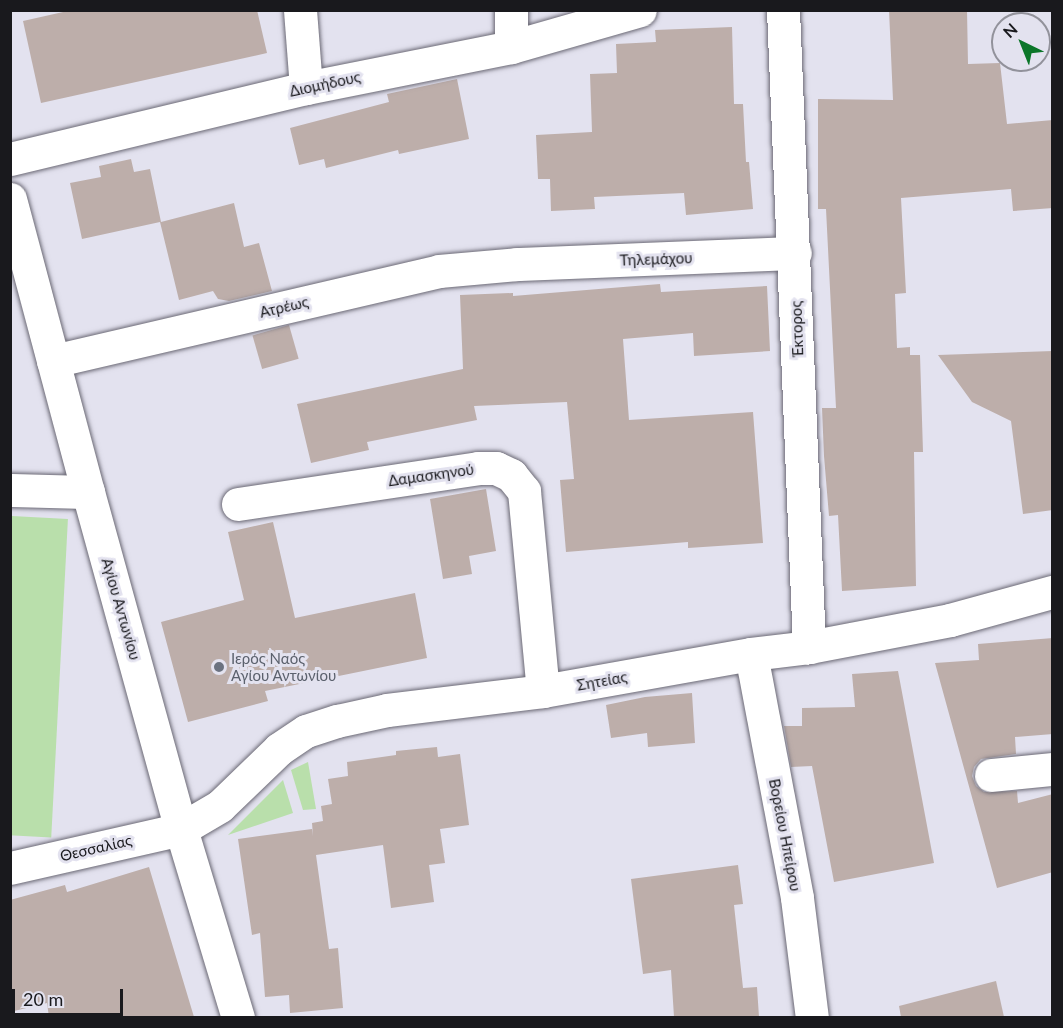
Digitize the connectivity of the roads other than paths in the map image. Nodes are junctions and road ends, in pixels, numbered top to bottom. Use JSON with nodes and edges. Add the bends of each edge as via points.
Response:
{"nodes":[{"id":1,"x":300,"y":10,"type":"edge"},
{"id":2,"x":511,"y":10,"type":"edge"},
{"id":3,"x":640,"y":10,"type":"edge"},
{"id":4,"x":783,"y":10,"type":"edge"},
{"id":5,"x":511,"y":47,"type":"junction"},
{"id":6,"x":306,"y":88,"type":"junction"},
{"id":7,"x":10,"y":159,"type":"edge"},
{"id":8,"x":10,"y":198,"type":"edge"},
{"id":9,"x":795,"y":253,"type":"junction"},
{"id":10,"x":517,"y":264,"type":"joint"},
{"id":11,"x":53,"y":361,"type":"junction"},
{"id":12,"x":10,"y":490,"type":"edge"},
{"id":13,"x":88,"y":492,"type":"junction"},
{"id":14,"x":238,"y":504,"type":"dead end"},
{"id":15,"x":1053,"y":592,"type":"edge"},
{"id":16,"x":809,"y":647,"type":"junction"},
{"id":17,"x":751,"y":654,"type":"junction"},
{"id":18,"x":543,"y":691,"type":"junction"},
{"id":19,"x":1053,"y":769,"type":"edge"},
{"id":20,"x":991,"y":775,"type":"dead end"},
{"id":21,"x":181,"y":829,"type":"junction"},
{"id":22,"x":10,"y":868,"type":"edge"},
{"id":23,"x":238,"y":1017,"type":"edge"},
{"id":24,"x":812,"y":1017,"type":"edge"}],
"edges":[{"from":1,"to":6,"type":"street"},
{"from":2,"to":5,"type":"street"},
{"from":3,"to":5,"type":"street","name":"Διομήδους"},
{"from":4,"to":9,"type":"street","name":"Έκτορος"},
{"from":5,"to":6,"type":"street","name":"Διομήδους"},
{"from":6,"to":7,"type":"street","name":"Διομήδους"},
{"from":8,"to":11,"type":"street","name":"Αγίου Αντωνίου"},
{"from":9,"to":10,"type":"street","name":"Τηλεμάχου"},
{"from":9,"to":16,"type":"street","name":"Έκτορος"},
{"from":10,"to":11,"type":"street","name":"Ατρέως","via":[[438,271]]},
{"from":11,"to":13,"type":"street","name":"Αγίου Αντωνίου"},
{"from":12,"to":13,"type":"street"},
{"from":13,"to":21,"type":"street","name":"Αγίου Αντωνίου"},
{"from":14,"to":18,"type":"street","name":"Δαμασκηνού","via":[[478,468],[496,468],[511,475],[524,491],[526,501]]},
{"from":15,"to":16,"type":"street","name":"Σητείας","via":[[950,620]]},
{"from":16,"to":17,"type":"street","name":"Σητείας"},
{"from":17,"to":18,"type":"street","name":"Σητείας"},
{"from":17,"to":24,"type":"street","name":"Βορείου Ηπείρου","via":[[797,898]]},
{"from":18,"to":21,"type":"street","name":"Σητείας","via":[[387,710],[306,731],[279,749],[220,806]]},
{"from":19,"to":20,"type":"street"},
{"from":21,"to":22,"type":"street","name":"Θεσσαλίας"},
{"from":21,"to":23,"type":"street","name":"Αγίου Αντωνίου"}]}
